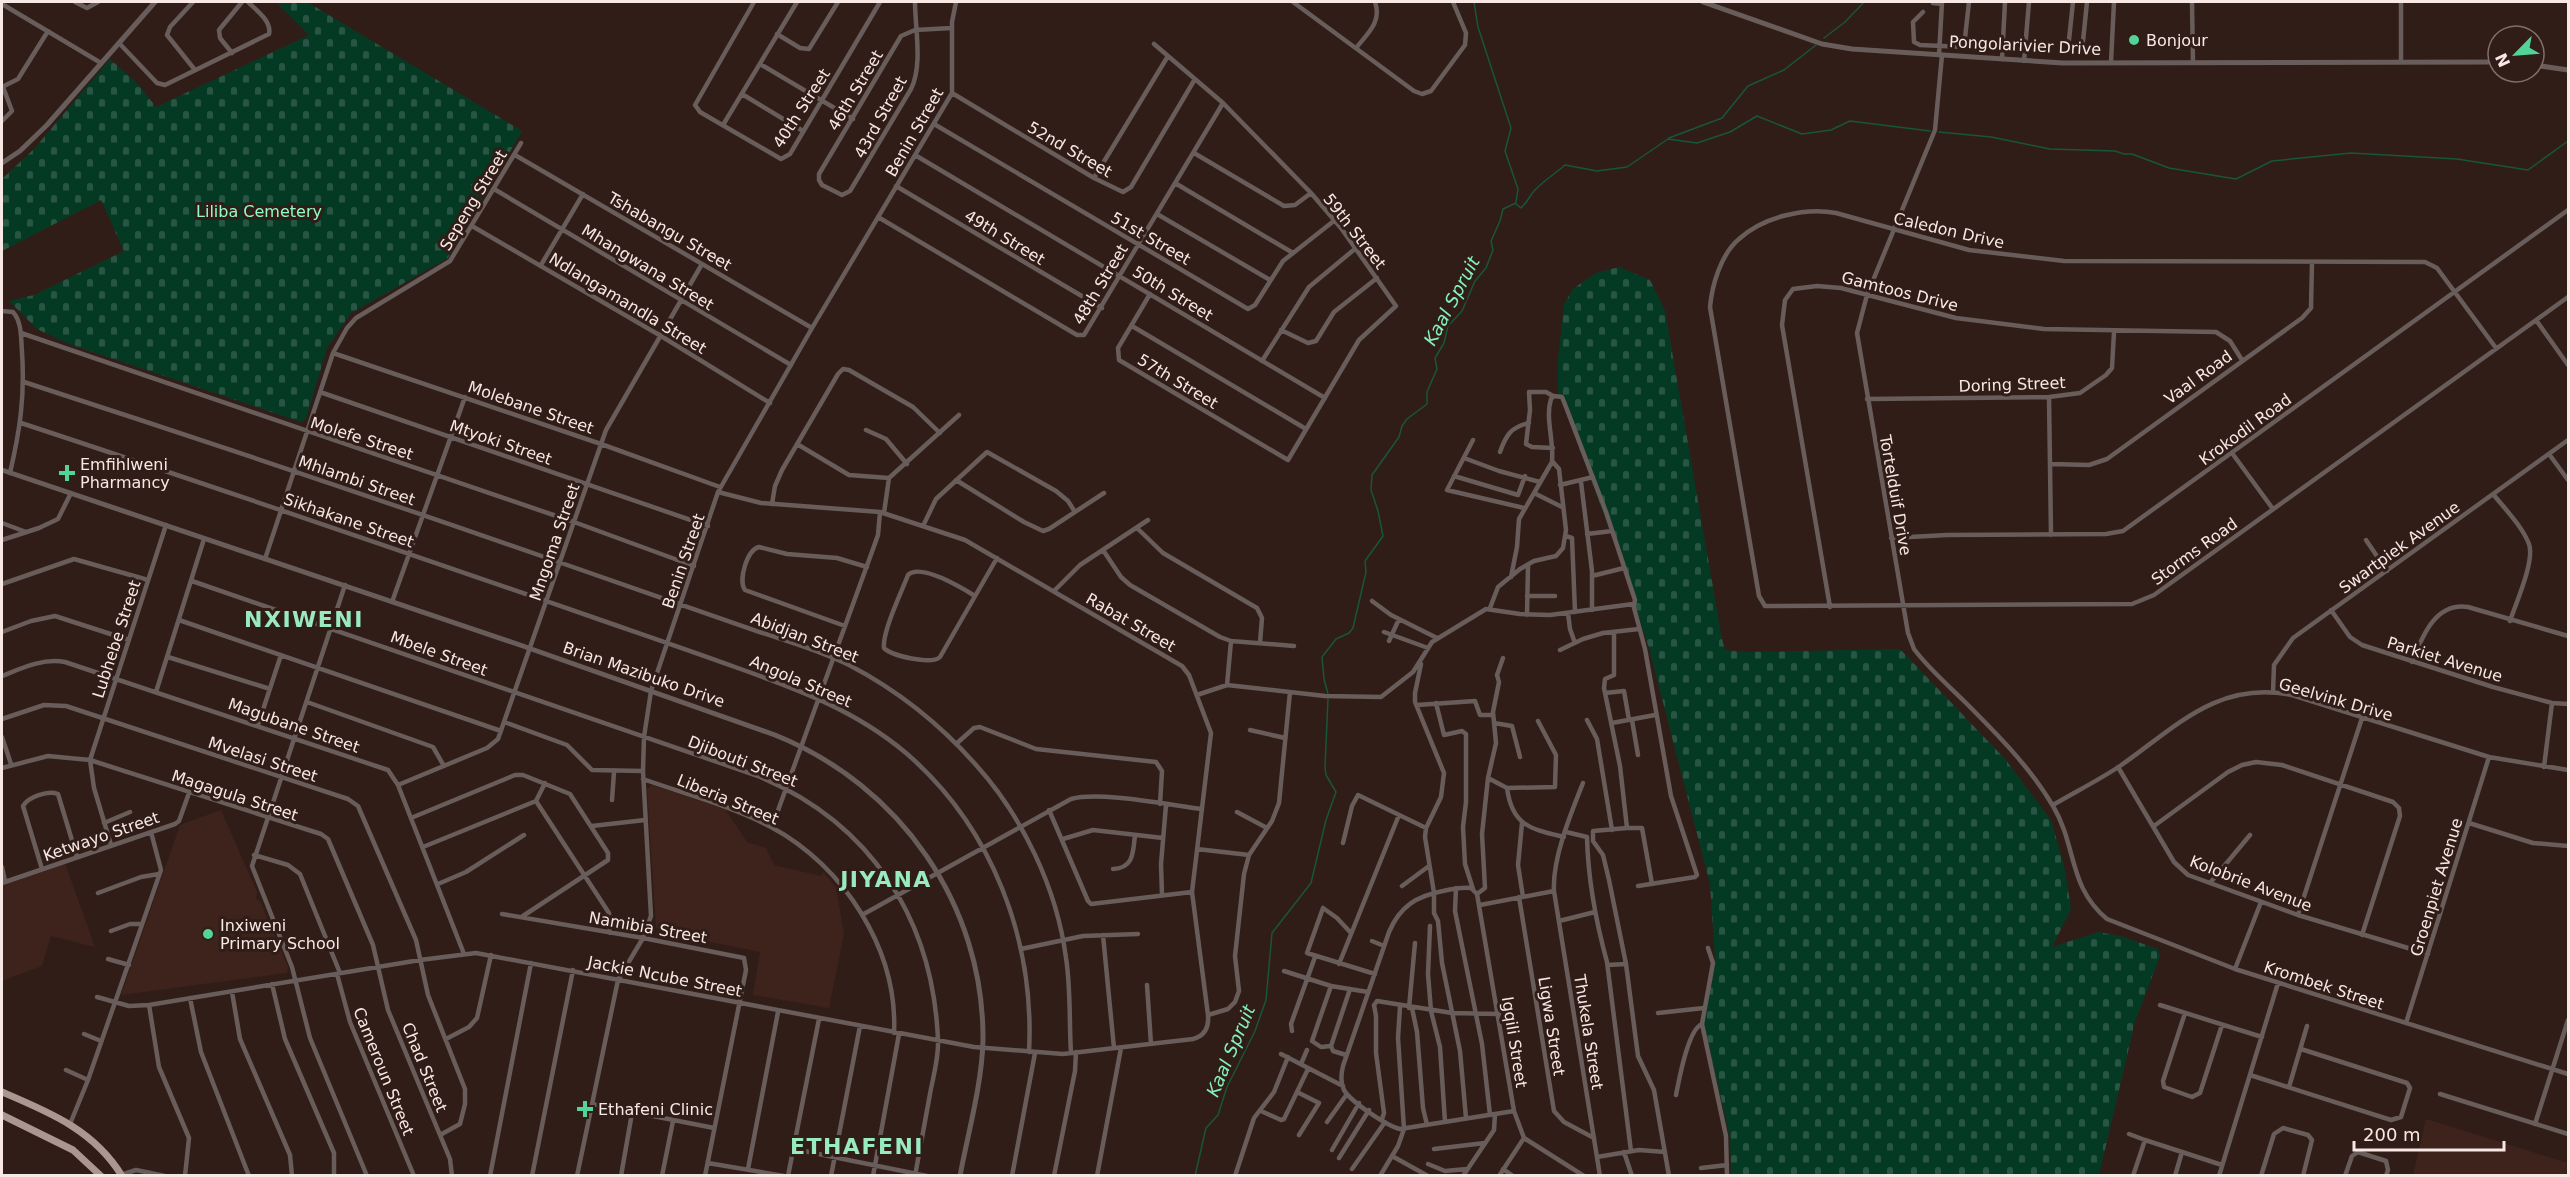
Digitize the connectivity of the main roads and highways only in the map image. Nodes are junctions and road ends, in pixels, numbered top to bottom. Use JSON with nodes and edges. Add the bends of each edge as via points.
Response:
{"nodes":[{"id":1,"x":2,"y":1092,"type":"edge"},
{"id":2,"x":2,"y":1114,"type":"edge"},
{"id":3,"x":121,"y":1175,"type":"edge"},
{"id":4,"x":101,"y":1176,"type":"edge"}],
"edges":[{"from":1,"to":3,"type":"main road","via":[[70,1124],[102,1147]]},
{"from":2,"to":4,"type":"main road","via":[[74,1150]]}]}
